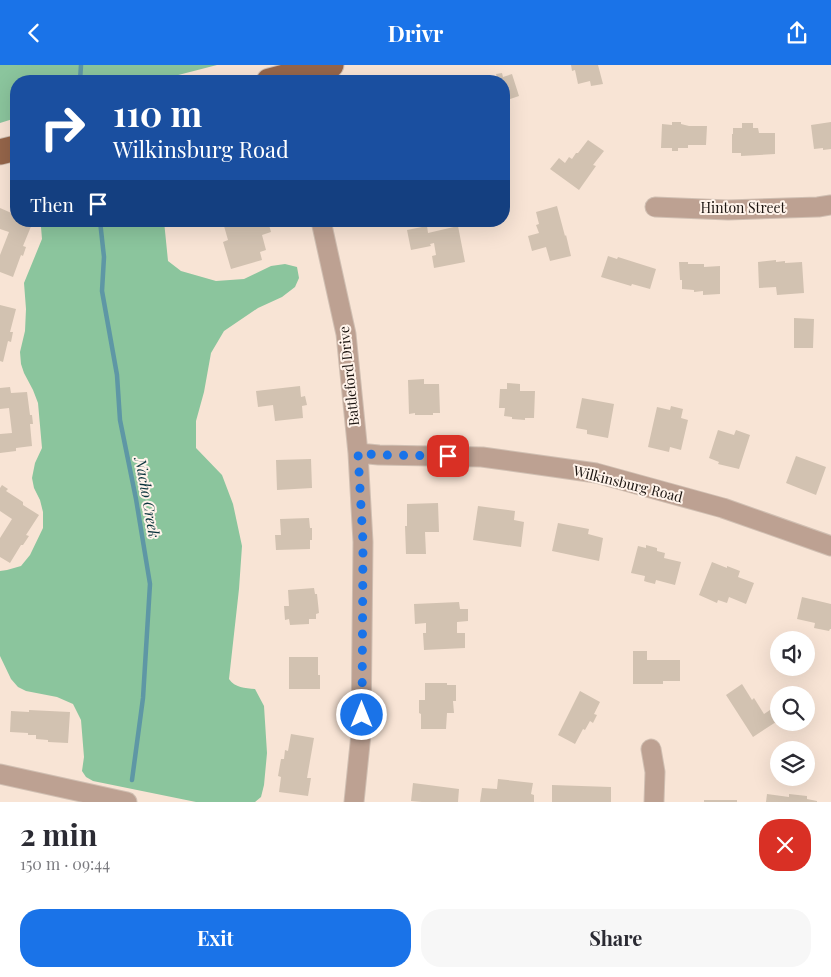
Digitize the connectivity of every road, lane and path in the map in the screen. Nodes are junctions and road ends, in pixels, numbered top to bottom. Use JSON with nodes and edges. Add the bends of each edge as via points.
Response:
{"nodes":[{"id":1,"x":331,"y":65,"type":"edge"},
{"id":2,"x":284,"y":75,"type":"edge"},
{"id":3,"x":831,"y":205,"type":"edge"},
{"id":4,"x":655,"y":207,"type":"dead end"},
{"id":5,"x":322,"y":227,"type":"edge"},
{"id":6,"x":358,"y":453,"type":"junction"},
{"id":7,"x":831,"y":547,"type":"edge"},
{"id":8,"x":651,"y":749,"type":"dead end"},
{"id":9,"x":0,"y":774,"type":"edge"},
{"id":10,"x":127,"y":802,"type":"edge"},
{"id":11,"x":354,"y":802,"type":"edge"},
{"id":12,"x":654,"y":802,"type":"edge"}],
"edges":[{"from":1,"to":2,"type":"main road"},
{"from":3,"to":4,"type":"street","name":"Hinton Street","via":[[728,210]]},
{"from":5,"to":6,"type":"street","name":"Battleford Drive","via":[[346,334]]},
{"from":6,"to":7,"type":"street","name":"Wilkinsburg Road","via":[[482,457],[596,473],[722,508]]},
{"from":6,"to":11,"type":"street","name":"Battleford Drive","via":[[363,542],[362,715]]},
{"from":8,"to":12,"type":"street","via":[[655,772]]},
{"from":9,"to":10,"type":"street"}]}
